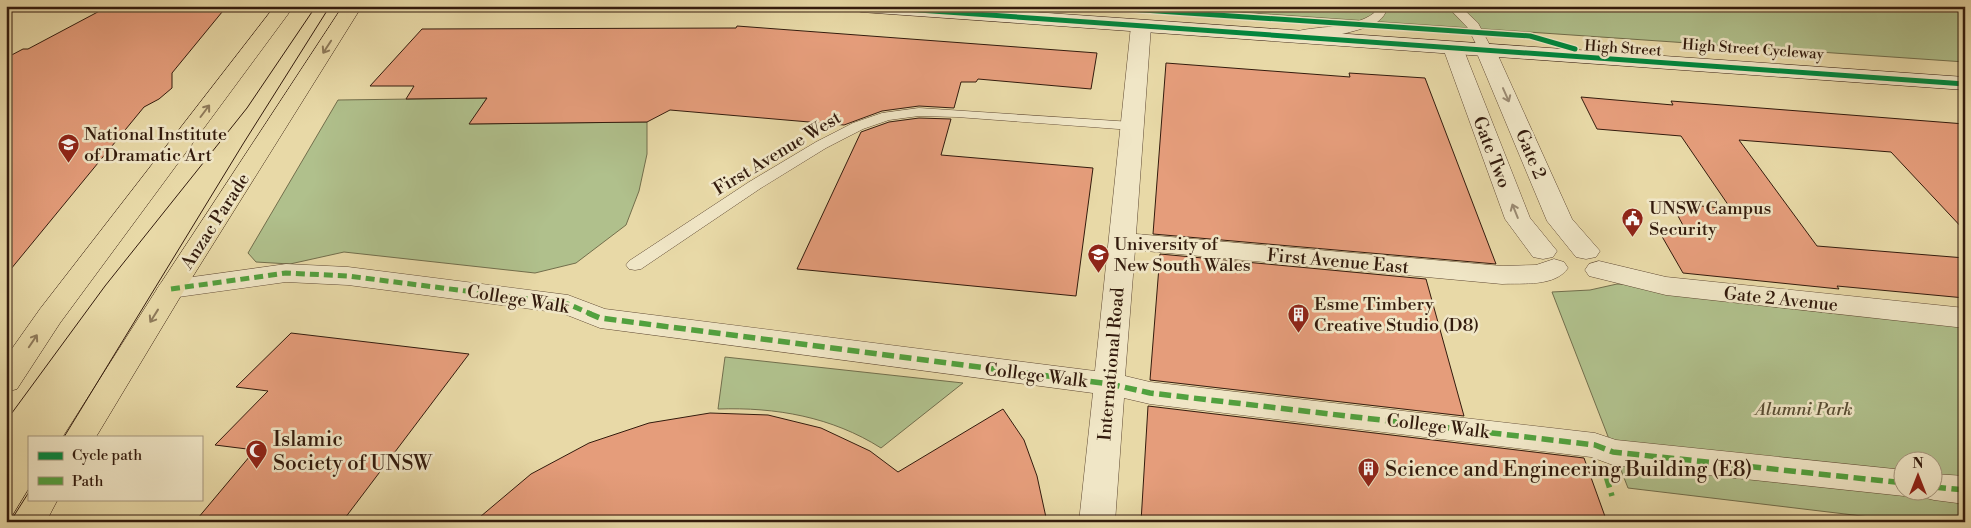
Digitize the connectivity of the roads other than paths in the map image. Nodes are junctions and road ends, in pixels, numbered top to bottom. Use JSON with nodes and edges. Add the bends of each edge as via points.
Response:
{"nodes":[{"id":1,"x":284,"y":6,"type":"edge"},
{"id":2,"x":353,"y":6,"type":"edge"},
{"id":3,"x":861,"y":6,"type":"edge"},
{"id":4,"x":1382,"y":6,"type":"edge"},
{"id":5,"x":1453,"y":6,"type":"edge"},
{"id":6,"x":1141,"y":26,"type":"junction"},
{"id":7,"x":1276,"y":36,"type":"junction"},
{"id":8,"x":1453,"y":48,"type":"junction"},
{"id":9,"x":1486,"y":51,"type":"junction"},
{"id":10,"x":1965,"y":84,"type":"edge"},
{"id":11,"x":1132,"y":126,"type":"junction"},
{"id":12,"x":1122,"y":241,"type":"junction"},
{"id":13,"x":1548,"y":260,"type":"junction"},
{"id":14,"x":1592,"y":260,"type":"junction"},
{"id":15,"x":634,"y":265,"type":"dead end"},
{"id":16,"x":171,"y":289,"type":"junction"},
{"id":17,"x":1965,"y":318,"type":"edge"},
{"id":18,"x":6,"y":381,"type":"edge"},
{"id":19,"x":1110,"y":384,"type":"junction"},
{"id":20,"x":80,"y":436,"type":"edge"},
{"id":21,"x":1894,"y":482,"type":"edge"},
{"id":22,"x":1944,"y":487,"type":"edge"},
{"id":23,"x":1965,"y":490,"type":"edge"},
{"id":24,"x":40,"y":500,"type":"edge"},
{"id":25,"x":27,"y":522,"type":"edge"},
{"id":26,"x":1097,"y":522,"type":"edge"}],
"edges":[{"from":18,"to":1,"type":"main road","one_way":true,"via":[[50,316]]},
{"from":2,"to":16,"type":"main road","name":"Anzac Parade","one_way":true},
{"from":3,"to":6,"type":"street","name":"High Street"},
{"from":4,"to":7,"type":"lane","via":[[1377,17],[1363,25],[1329,32]]},
{"from":5,"to":9,"type":"lane","via":[[1474,26]]},
{"from":6,"to":7,"type":"street","name":"High Street"},
{"from":6,"to":11,"type":"street","name":"International Road"},
{"from":7,"to":8,"type":"street","name":"High Street"},
{"from":8,"to":9,"type":"street","name":"High Street"},
{"from":13,"to":8,"type":"street","name":"Gate Two","one_way":true,"via":[[1518,219]]},
{"from":9,"to":10,"type":"street","name":"High Street"},
{"from":9,"to":14,"type":"street","name":"Gate 2","one_way":true,"via":[[1560,221]]},
{"from":11,"to":12,"type":"street","name":"International Road"},
{"from":11,"to":15,"type":"lane","name":"First Avenue West","via":[[957,113],[918,112],[887,116],[858,126],[821,145]]},
{"from":12,"to":13,"type":"street","name":"First Avenue East","via":[[1502,275],[1540,274]]},
{"from":12,"to":19,"type":"street","name":"International Road"},
{"from":13,"to":14,"type":"street","via":[[1581,276],[1588,276]]},
{"from":14,"to":17,"type":"street","name":"Gate 2 Avenue","via":[[1666,286]]},
{"from":16,"to":19,"type":"street","name":"College Walk","via":[[286,273],[348,276],[568,304],[610,320]]},
{"from":16,"to":20,"type":"main road","name":"Anzac Parade","one_way":true},
{"from":19,"to":21,"type":"street","name":"College Walk","via":[[1150,393],[1595,445],[1613,452]]},
{"from":19,"to":26,"type":"street","name":"International Road"},
{"from":22,"to":23,"type":"street"},
{"from":24,"to":25,"type":"main road"}]}
